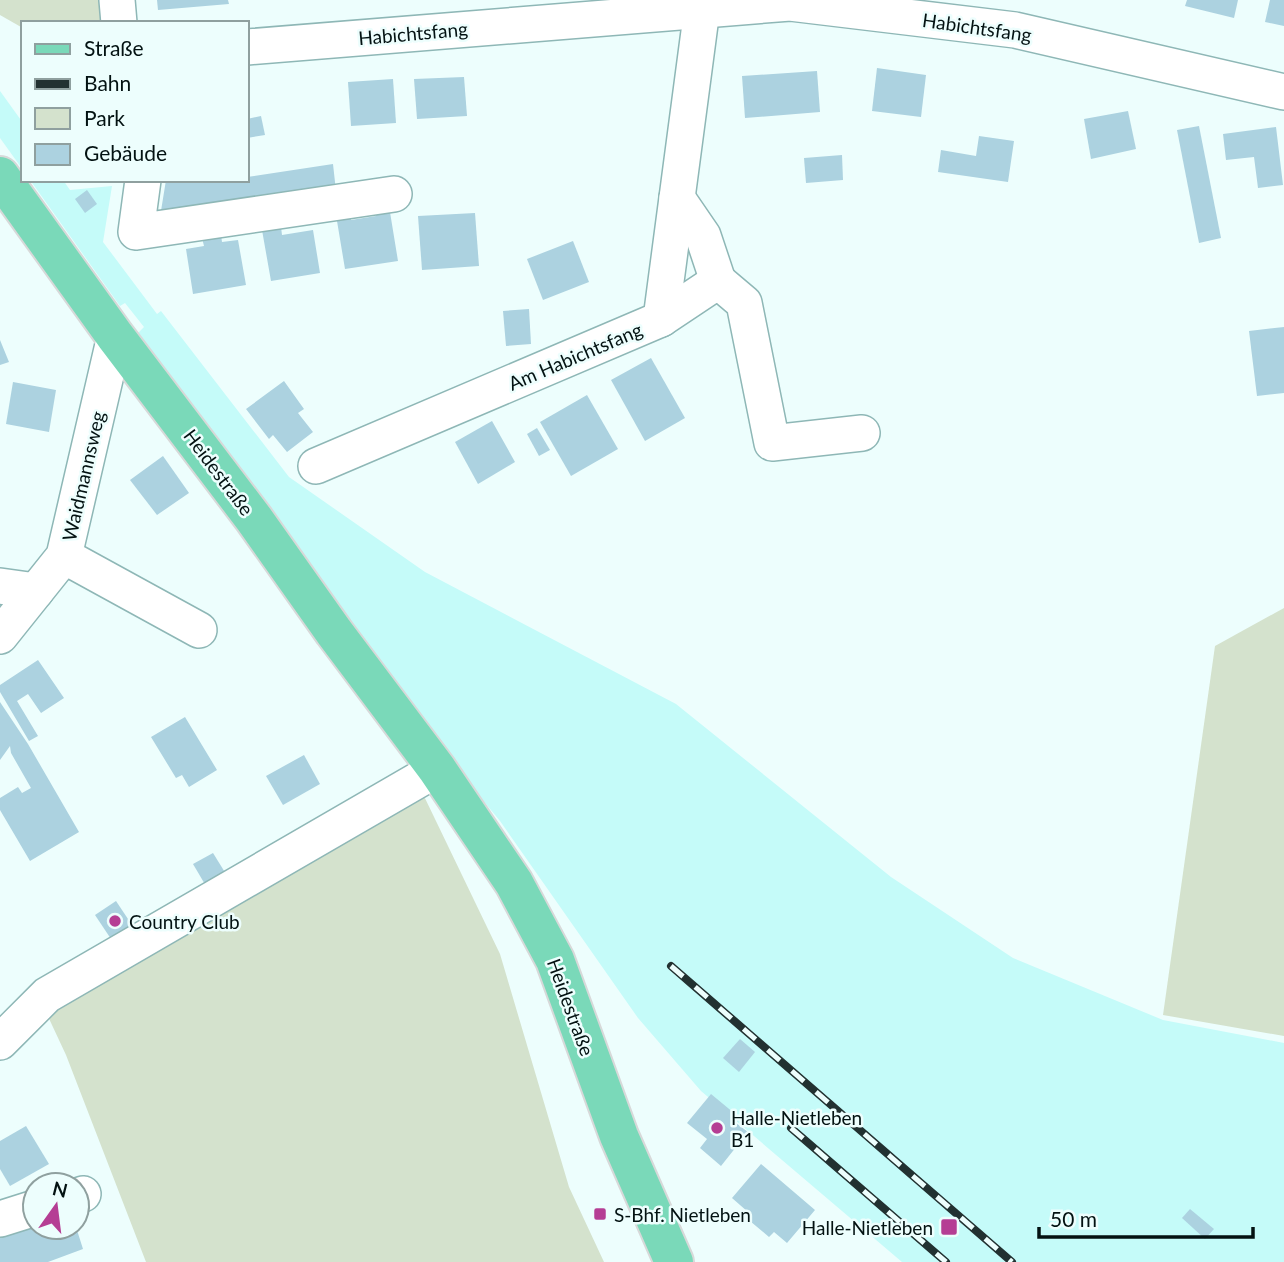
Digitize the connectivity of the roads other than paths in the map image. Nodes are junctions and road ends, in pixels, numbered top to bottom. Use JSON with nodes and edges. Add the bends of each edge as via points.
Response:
{"nodes":[{"id":1,"x":117,"y":0,"type":"edge"},
{"id":2,"x":790,"y":2,"type":"edge"},
{"id":3,"x":702,"y":9,"type":"junction"},
{"id":4,"x":119,"y":21,"type":"edge"},
{"id":5,"x":248,"y":47,"type":"edge"},
{"id":6,"x":1284,"y":92,"type":"edge"},
{"id":7,"x":0,"y":176,"type":"edge"},
{"id":8,"x":143,"y":182,"type":"edge"},
{"id":9,"x":394,"y":194,"type":"dead end"},
{"id":10,"x":677,"y":198,"type":"junction"},
{"id":11,"x":718,"y":281,"type":"junction"},
{"id":12,"x":661,"y":319,"type":"junction"},
{"id":13,"x":115,"y":336,"type":"junction"},
{"id":14,"x":862,"y":433,"type":"dead end"},
{"id":15,"x":316,"y":466,"type":"dead end"},
{"id":16,"x":64,"y":556,"type":"junction"},
{"id":17,"x":0,"y":586,"type":"edge"},
{"id":18,"x":36,"y":591,"type":"junction"},
{"id":19,"x":199,"y":630,"type":"dead end"},
{"id":20,"x":0,"y":636,"type":"edge"},
{"id":21,"x":437,"y":769,"type":"junction"},
{"id":22,"x":0,"y":1042,"type":"edge"},
{"id":23,"x":21,"y":1212,"type":"edge"},
{"id":24,"x":0,"y":1219,"type":"edge"},
{"id":25,"x":674,"y":1262,"type":"edge"}],
"edges":[{"from":1,"to":4,"type":"street"},
{"from":2,"to":3,"type":"street","name":"Habichtsfang"},
{"from":2,"to":6,"type":"street","name":"Habichtsfang","via":[[1015,30]]},
{"from":3,"to":5,"type":"street","name":"Habichtsfang"},
{"from":3,"to":10,"type":"street","name":"Am Habichtsfang"},
{"from":7,"to":13,"type":"main road","name":"Heidestraße"},
{"from":8,"to":9,"type":"street","via":[[136,232]]},
{"from":10,"to":11,"type":"street","via":[[703,236]]},
{"from":10,"to":12,"type":"street","name":"Am Habichtsfang"},
{"from":11,"to":12,"type":"street"},
{"from":11,"to":14,"type":"street","via":[[744,303],[772,443]]},
{"from":12,"to":15,"type":"street","name":"Am Habichtsfang"},
{"from":13,"to":16,"type":"street","name":"Waidmannsweg"},
{"from":13,"to":21,"type":"main road","name":"Heidestraße"},
{"from":16,"to":18,"type":"street","name":"Waidmannsweg"},
{"from":16,"to":19,"type":"street"},
{"from":17,"to":18,"type":"street"},
{"from":18,"to":20,"type":"street","name":"Waidmannsweg"},
{"from":21,"to":22,"type":"street","via":[[47,995]]},
{"from":21,"to":25,"type":"main road","name":"Heidestraße","via":[[514,883],[555,960],[619,1136]]},
{"from":23,"to":24,"type":"street"}]}
